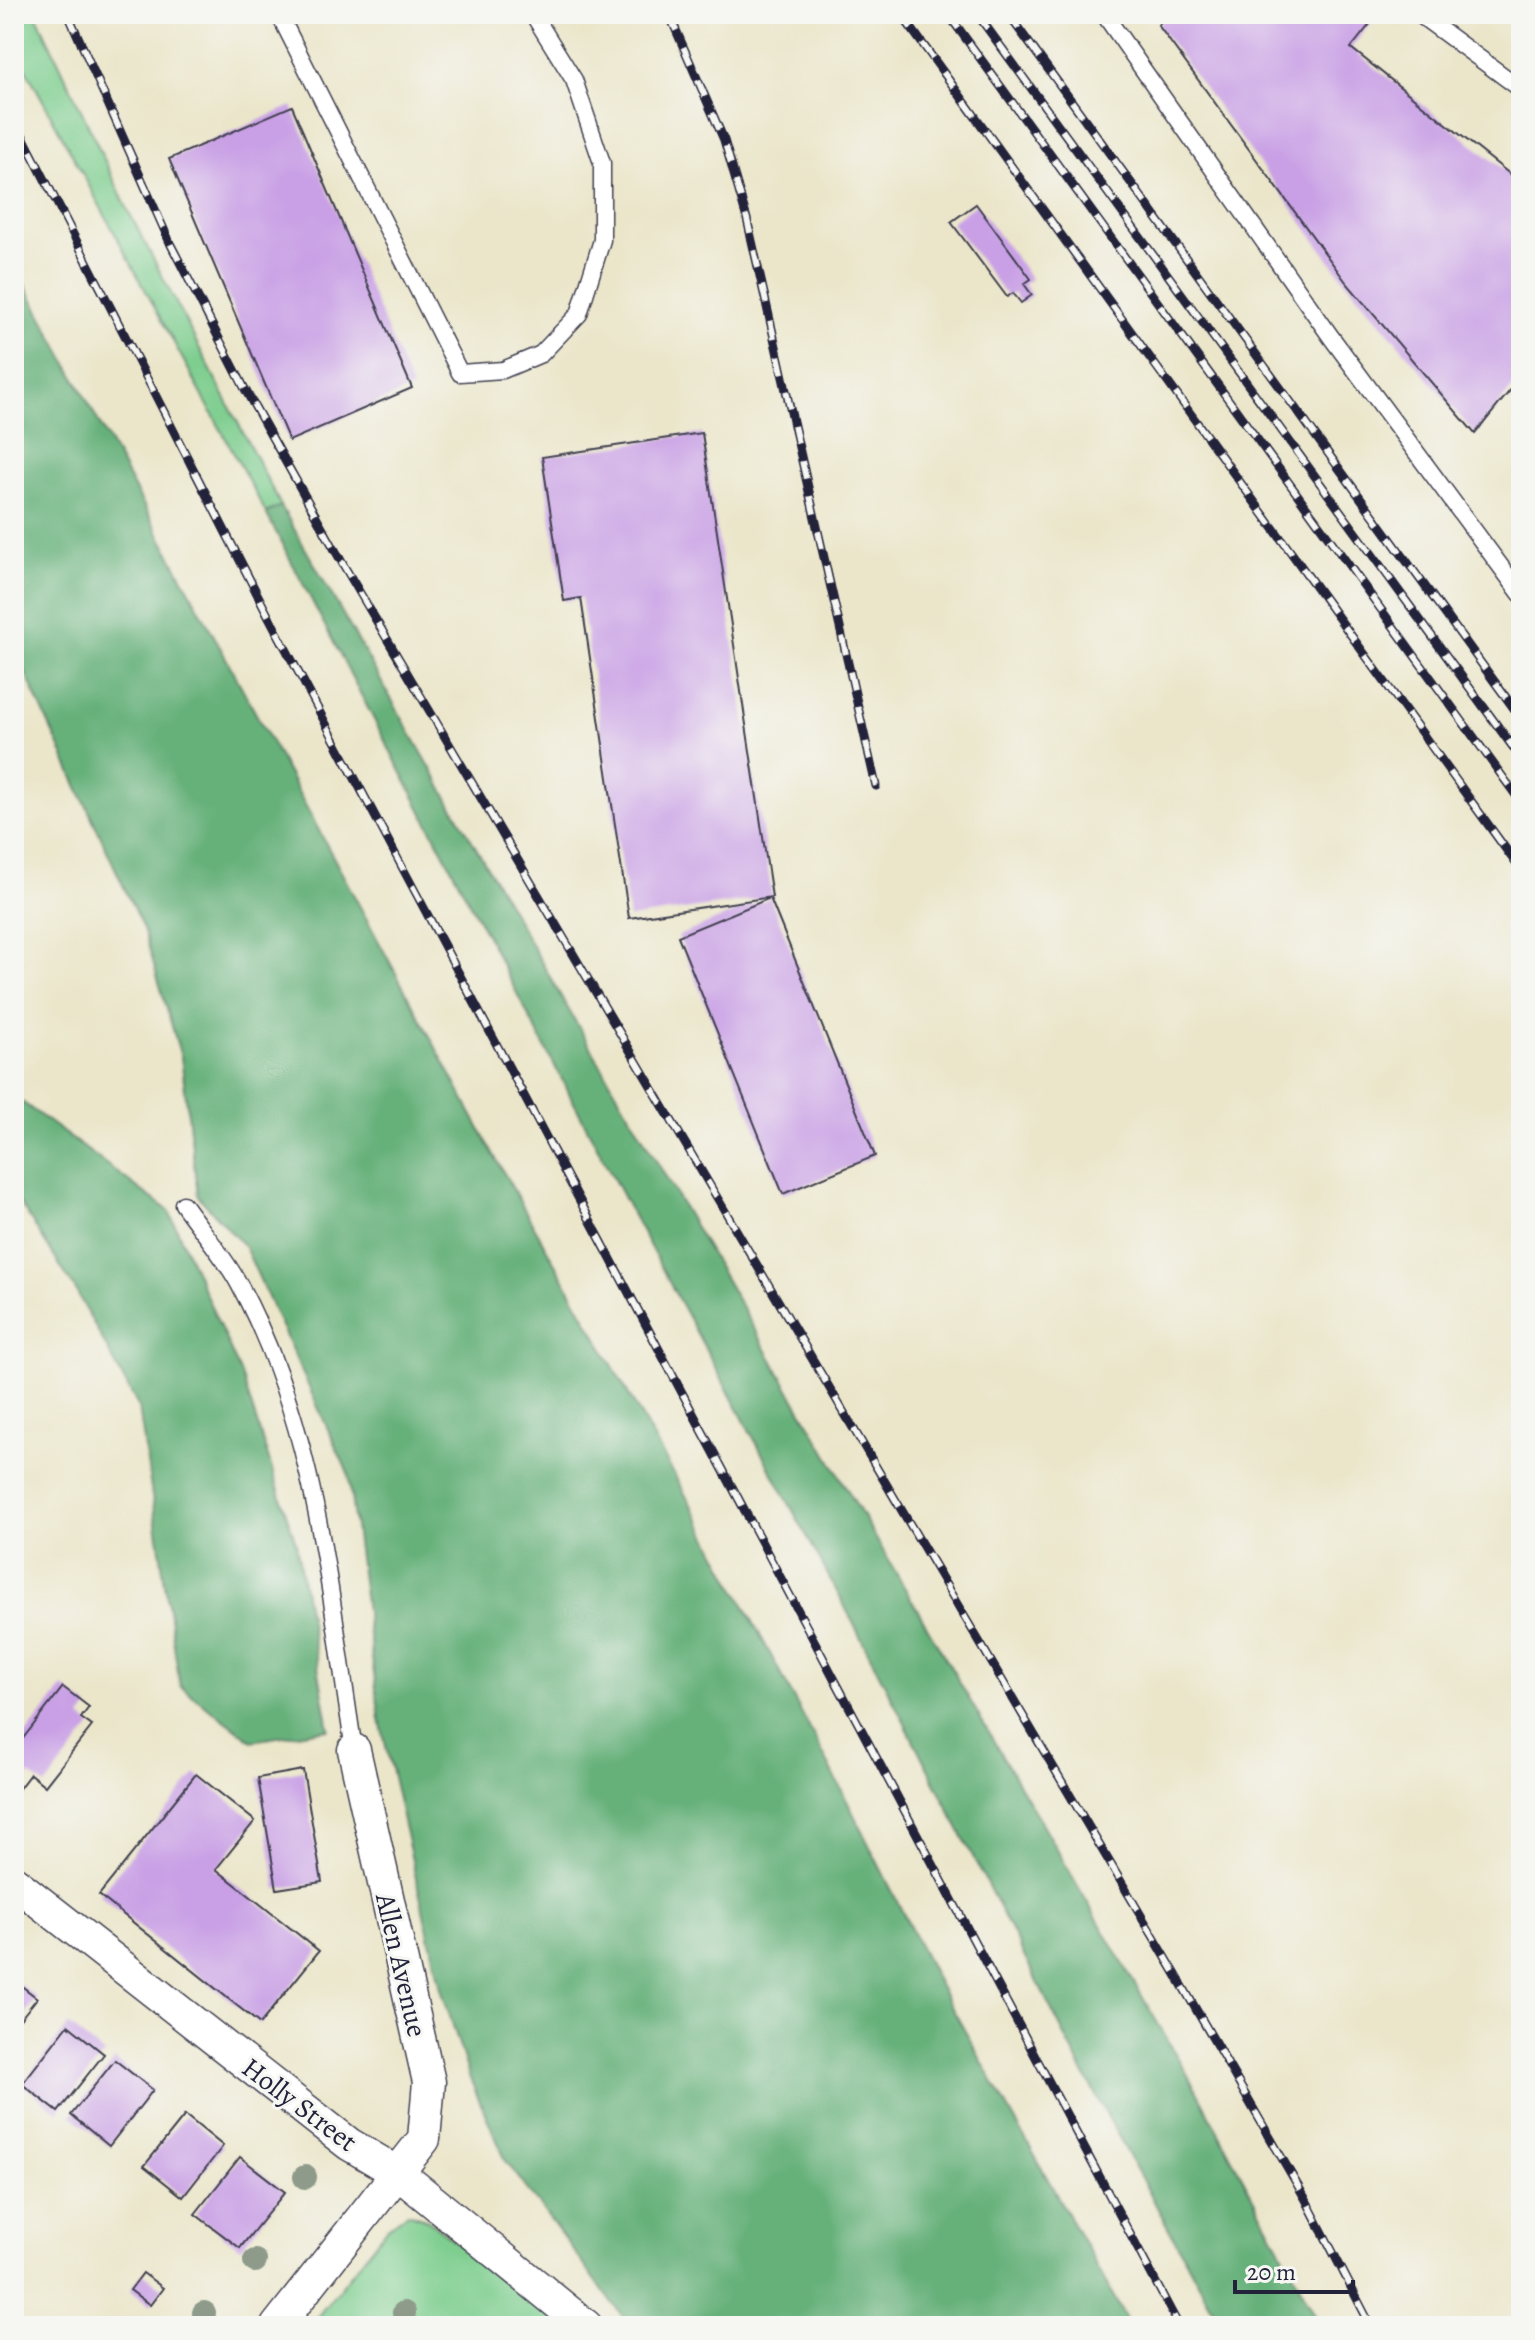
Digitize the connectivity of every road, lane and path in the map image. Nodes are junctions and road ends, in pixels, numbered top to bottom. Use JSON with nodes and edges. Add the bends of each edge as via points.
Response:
{"nodes":[{"id":1,"x":279,"y":14,"type":"edge"},
{"id":2,"x":533,"y":14,"type":"edge"},
{"id":3,"x":1104,"y":14,"type":"edge"},
{"id":4,"x":1419,"y":14,"type":"edge"},
{"id":5,"x":1521,"y":89,"type":"edge"},
{"id":6,"x":1521,"y":594,"type":"edge"},
{"id":7,"x":183,"y":1204,"type":"dead end"},
{"id":8,"x":354,"y":1750,"type":"joint"},
{"id":9,"x":14,"y":1882,"type":"edge"},
{"id":10,"x":398,"y":2173,"type":"junction"},
{"id":11,"x":277,"y":2326,"type":"edge"},
{"id":12,"x":586,"y":2326,"type":"edge"}],
"edges":[{"from":1,"to":2,"type":"lane","via":[[460,373],[503,370],[541,354],[579,314],[602,240],[602,163],[574,80]]},
{"from":3,"to":6,"type":"lane","via":[[1331,337]]},
{"from":4,"to":5,"type":"lane"},
{"from":7,"to":8,"type":"lane","via":[[239,1282],[287,1390],[310,1469]]},
{"from":8,"to":10,"type":"street","name":"Allen Avenue","via":[[429,2082],[424,2139]]},
{"from":9,"to":10,"type":"street","name":"Holly Street","via":[[349,2144]]},
{"from":10,"to":11,"type":"street","name":"Allen Avenue"},
{"from":10,"to":12,"type":"street","name":"Holly Street"}]}
